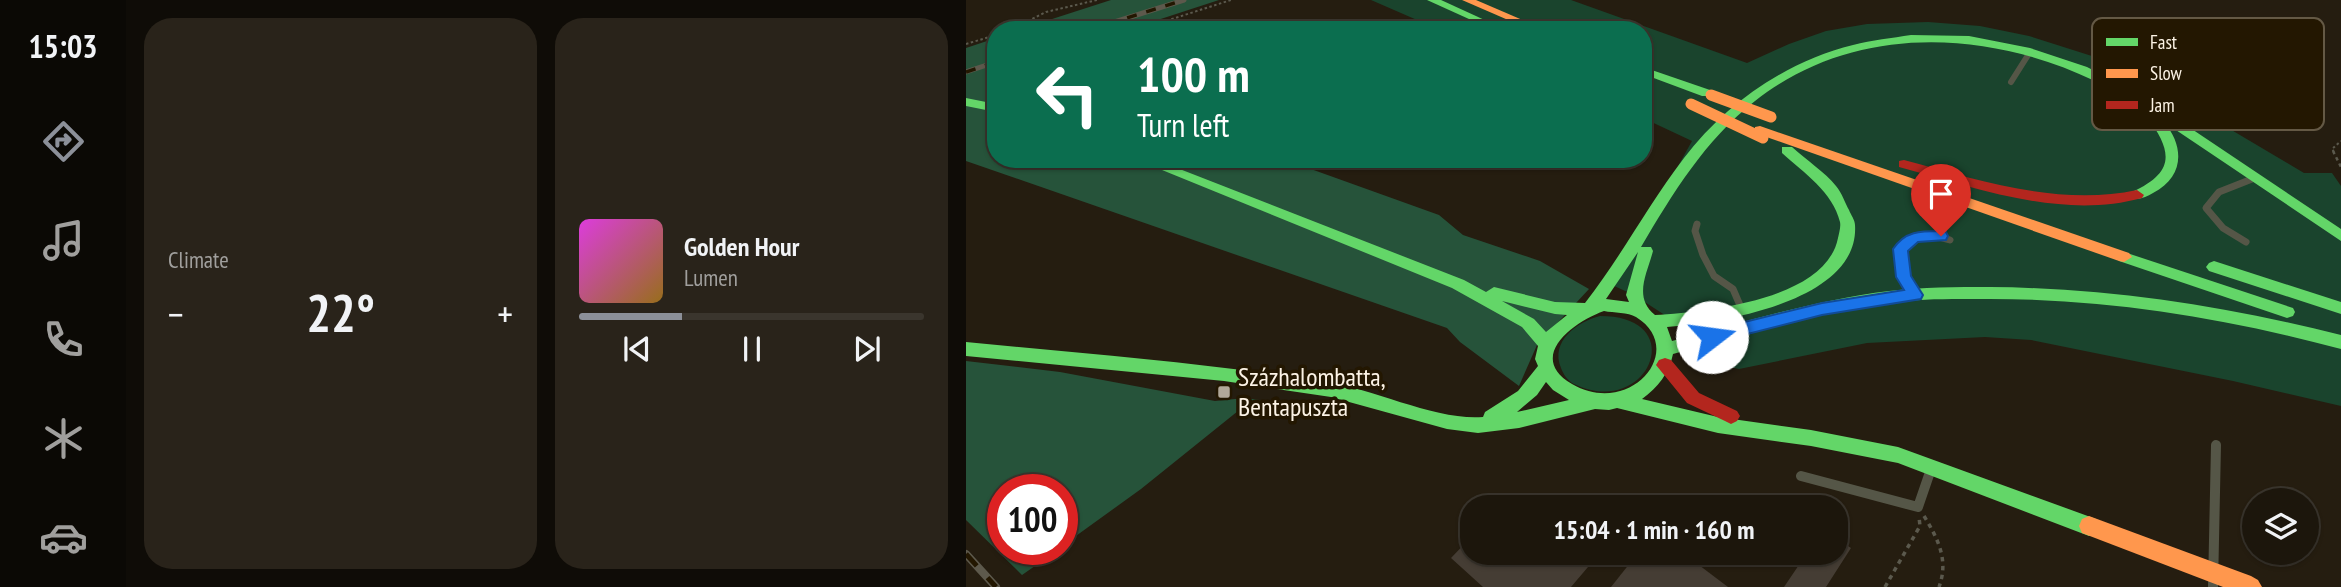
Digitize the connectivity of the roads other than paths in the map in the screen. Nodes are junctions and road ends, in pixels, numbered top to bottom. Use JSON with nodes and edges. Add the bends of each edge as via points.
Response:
{"nodes":[{"id":1,"x":1432,"y":0,"type":"edge"},
{"id":2,"x":1467,"y":0,"type":"edge"},
{"id":3,"x":1482,"y":21,"type":"edge"},
{"id":4,"x":1519,"y":21,"type":"edge"},
{"id":5,"x":2030,"y":52,"type":"junction"},
{"id":6,"x":2074,"y":67,"type":"junction"},
{"id":7,"x":1652,"y":72,"type":"edge"},
{"id":8,"x":2092,"y":76,"type":"edge"},
{"id":9,"x":2092,"y":77,"type":"edge"},
{"id":10,"x":2011,"y":82,"type":"dead end"},
{"id":11,"x":1652,"y":89,"type":"edge"},
{"id":12,"x":966,"y":102,"type":"edge"},
{"id":13,"x":987,"y":106,"type":"edge"},
{"id":14,"x":1765,"y":128,"type":"junction"},
{"id":15,"x":2163,"y":130,"type":"edge"},
{"id":16,"x":2183,"y":130,"type":"edge"},
{"id":17,"x":1904,"y":164,"type":"junction"},
{"id":18,"x":1164,"y":168,"type":"edge"},
{"id":19,"x":2255,"y":178,"type":"junction"},
{"id":20,"x":1661,"y":205,"type":"junction"},
{"id":21,"x":2056,"y":215,"type":"dead end"},
{"id":22,"x":1697,"y":224,"type":"dead end"},
{"id":23,"x":2341,"y":236,"type":"edge"},
{"id":24,"x":1951,"y":240,"type":"dead end"},
{"id":25,"x":2246,"y":242,"type":"dead end"},
{"id":26,"x":2199,"y":262,"type":"dead end"},
{"id":27,"x":1458,"y":284,"type":"junction"},
{"id":28,"x":1915,"y":295,"type":"junction"},
{"id":29,"x":1587,"y":308,"type":"junction"},
{"id":30,"x":2341,"y":308,"type":"edge"},
{"id":31,"x":1742,"y":310,"type":"junction"},
{"id":32,"x":1640,"y":312,"type":"junction"},
{"id":33,"x":1654,"y":321,"type":"junction"},
{"id":34,"x":2341,"y":329,"type":"edge"},
{"id":35,"x":2341,"y":342,"type":"edge"},
{"id":36,"x":1547,"y":344,"type":"junction"},
{"id":37,"x":966,"y":349,"type":"edge"},
{"id":38,"x":1667,"y":349,"type":"junction"},
{"id":39,"x":1546,"y":365,"type":"junction"},
{"id":40,"x":1665,"y":365,"type":"junction"},
{"id":41,"x":1619,"y":401,"type":"junction"},
{"id":42,"x":1592,"y":402,"type":"junction"},
{"id":43,"x":1465,"y":423,"type":"junction"},
{"id":44,"x":1811,"y":438,"type":"junction"},
{"id":45,"x":2216,"y":445,"type":"dead end"},
{"id":46,"x":1932,"y":466,"type":"junction"},
{"id":47,"x":1801,"y":475,"type":"dead end"},
{"id":48,"x":2214,"y":580,"type":"edge"},
{"id":49,"x":2251,"y":587,"type":"edge"}],
"edges":[{"from":1,"to":3,"type":"main road"},
{"from":2,"to":4,"type":"main road"},
{"from":5,"to":6,"type":"main road"},
{"from":5,"to":10,"type":"lane"},
{"from":5,"to":20,"type":"main road","via":[[1975,41],[1920,38],[1866,43],[1821,56],[1772,82],[1705,142]]},
{"from":6,"to":8,"type":"main road"},
{"from":6,"to":9,"type":"main road"},
{"from":7,"to":14,"type":"main road","bridge":true,"via":[[1706,93]]},
{"from":11,"to":14,"type":"main road","bridge":true},
{"from":12,"to":13,"type":"main road"},
{"from":14,"to":17,"type":"main road"},
{"from":14,"to":31,"type":"main road","via":[[1822,176],[1841,201],[1847,228],[1842,250],[1816,282],[1787,297]]},
{"from":14,"to":34,"type":"main road","via":[[2139,263]]},
{"from":15,"to":17,"type":"main road","via":[[2175,150],[2164,181],[2132,197],[2103,201],[2007,190]]},
{"from":16,"to":19,"type":"main road"},
{"from":17,"to":21,"type":"main road"},
{"from":18,"to":27,"type":"main road"},
{"from":19,"to":23,"type":"main road"},
{"from":19,"to":25,"type":"lane","via":[[2217,193],[2206,208],[2227,232]]},
{"from":20,"to":29,"type":"main road","via":[[1619,276]]},
{"from":20,"to":32,"type":"main road","via":[[1637,279],[1634,295]]},
{"from":22,"to":31,"type":"lane","via":[[1703,255],[1714,276],[1733,289]]},
{"from":24,"to":28,"type":"lane","via":[[1914,237],[1900,249],[1903,277]]},
{"from":26,"to":30,"type":"main road"},
{"from":27,"to":29,"type":"main road","via":[[1530,303]]},
{"from":27,"to":36,"type":"main road","via":[[1528,323]]},
{"from":28,"to":35,"type":"main road","via":[[2032,292],[2158,303]]},
{"from":28,"to":38,"type":"main road","via":[[1822,309]]},
{"from":29,"to":32,"type":"main road","via":[[1616,305]]},
{"from":29,"to":36,"type":"main road","via":[[1560,323]]},
{"from":31,"to":33,"type":"main road","via":[[1695,321]]},
{"from":32,"to":33,"type":"main road"},
{"from":33,"to":38,"type":"main road"},
{"from":36,"to":39,"type":"main road"},
{"from":37,"to":43,"type":"main road","via":[[1224,374],[1331,390]]},
{"from":38,"to":40,"type":"main road"},
{"from":39,"to":42,"type":"main road","via":[[1562,388]]},
{"from":39,"to":43,"type":"main road","via":[[1527,398],[1491,418]]},
{"from":40,"to":41,"type":"main road","via":[[1643,392]]},
{"from":40,"to":44,"type":"main road","via":[[1683,392],[1706,407]]},
{"from":41,"to":42,"type":"main road"},
{"from":41,"to":44,"type":"main road","via":[[1718,425]]},
{"from":42,"to":43,"type":"main road","via":[[1505,423]]},
{"from":44,"to":46,"type":"main road"},
{"from":45,"to":48,"type":"lane"},
{"from":46,"to":47,"type":"lane","via":[[1918,507]]},
{"from":46,"to":48,"type":"main road"},
{"from":48,"to":49,"type":"main road"}]}
